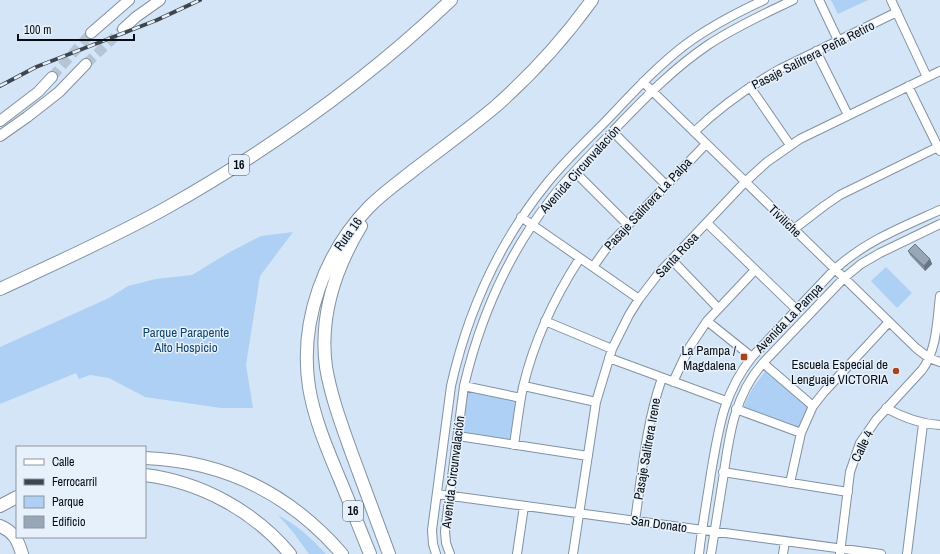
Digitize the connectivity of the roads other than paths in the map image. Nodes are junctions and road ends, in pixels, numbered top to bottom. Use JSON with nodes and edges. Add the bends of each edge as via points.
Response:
{"nodes":[{"id":1,"x":129,"y":0,"type":"edge"},
{"id":2,"x":160,"y":0,"type":"edge"},
{"id":3,"x":451,"y":0,"type":"edge"},
{"id":4,"x":592,"y":0,"type":"edge"},
{"id":5,"x":764,"y":0,"type":"edge"},
{"id":6,"x":793,"y":0,"type":"edge"},
{"id":7,"x":819,"y":0,"type":"edge"},
{"id":8,"x":891,"y":0,"type":"edge"},
{"id":9,"x":897,"y":12,"type":"junction"},
{"id":10,"x":123,"y":29,"type":"tunnel mouth"},
{"id":11,"x":91,"y":33,"type":"tunnel mouth"},
{"id":12,"x":838,"y":40,"type":"junction"},
{"id":13,"x":816,"y":51,"type":"junction"},
{"id":14,"x":86,"y":64,"type":"tunnel mouth"},
{"id":15,"x":940,"y":71,"type":"edge"},
{"id":16,"x":52,"y":77,"type":"tunnel mouth"},
{"id":17,"x":927,"y":77,"type":"junction"},
{"id":18,"x":643,"y":82,"type":"junction"},
{"id":19,"x":908,"y":86,"type":"junction"},
{"id":20,"x":750,"y":87,"type":"junction"},
{"id":21,"x":652,"y":91,"type":"junction"},
{"id":22,"x":848,"y":116,"type":"junction"},
{"id":23,"x":0,"y":121,"type":"edge"},
{"id":24,"x":613,"y":132,"type":"junction"},
{"id":25,"x":694,"y":132,"type":"junction"},
{"id":26,"x":0,"y":136,"type":"edge"},
{"id":27,"x":706,"y":144,"type":"junction"},
{"id":28,"x":790,"y":146,"type":"junction"},
{"id":29,"x":939,"y":150,"type":"edge"},
{"id":30,"x":575,"y":172,"type":"junction"},
{"id":31,"x":745,"y":182,"type":"junction"},
{"id":32,"x":666,"y":185,"type":"junction"},
{"id":33,"x":392,"y":187,"type":"junction"},
{"id":34,"x":940,"y":210,"type":"edge"},
{"id":35,"x":522,"y":217,"type":"junction"},
{"id":36,"x":707,"y":223,"type":"junction"},
{"id":37,"x":940,"y":224,"type":"edge"},
{"id":38,"x":532,"y":225,"type":"junction"},
{"id":39,"x":628,"y":225,"type":"junction"},
{"id":40,"x":794,"y":229,"type":"junction"},
{"id":41,"x":580,"y":258,"type":"junction"},
{"id":42,"x":672,"y":260,"type":"junction"},
{"id":43,"x":593,"y":267,"type":"junction"},
{"id":44,"x":835,"y":269,"type":"junction"},
{"id":45,"x":755,"y":270,"type":"junction"},
{"id":46,"x":844,"y":278,"type":"junction"},
{"id":47,"x":0,"y":289,"type":"edge"},
{"id":48,"x":940,"y":296,"type":"edge"},
{"id":49,"x":639,"y":299,"type":"junction"},
{"id":50,"x":718,"y":308,"type":"junction"},
{"id":51,"x":796,"y":310,"type":"junction"},
{"id":52,"x":546,"y":321,"type":"junction"},
{"id":53,"x":707,"y":321,"type":"junction"},
{"id":54,"x":889,"y":322,"type":"junction"},
{"id":55,"x":612,"y":349,"type":"junction"},
{"id":56,"x":752,"y":356,"type":"junction"},
{"id":57,"x":609,"y":358,"type":"junction"},
{"id":58,"x":929,"y":358,"type":"junction"},
{"id":59,"x":940,"y":362,"type":"edge"},
{"id":60,"x":763,"y":363,"type":"junction"},
{"id":61,"x":662,"y":378,"type":"junction"},
{"id":62,"x":673,"y":382,"type":"junction"},
{"id":63,"x":464,"y":386,"type":"junction"},
{"id":64,"x":524,"y":386,"type":"junction"},
{"id":65,"x":521,"y":398,"type":"junction"},
{"id":66,"x":726,"y":401,"type":"junction"},
{"id":67,"x":596,"y":402,"type":"junction"},
{"id":68,"x":813,"y":406,"type":"junction"},
{"id":69,"x":886,"y":408,"type":"junction"},
{"id":70,"x":736,"y":409,"type":"junction"},
{"id":71,"x":924,"y":424,"type":"junction"},
{"id":72,"x":940,"y":426,"type":"edge"},
{"id":73,"x":801,"y":433,"type":"junction"},
{"id":74,"x":458,"y":436,"type":"junction"},
{"id":75,"x":514,"y":445,"type":"junction"},
{"id":76,"x":588,"y":456,"type":"junction"},
{"id":77,"x":146,"y":458,"type":"edge"},
{"id":78,"x":724,"y":472,"type":"junction"},
{"id":79,"x":146,"y":476,"type":"edge"},
{"id":80,"x":790,"y":483,"type":"junction"},
{"id":81,"x":16,"y":488,"type":"edge"},
{"id":82,"x":848,"y":492,"type":"junction"},
{"id":83,"x":437,"y":494,"type":"junction"},
{"id":84,"x":450,"y":496,"type":"junction"},
{"id":85,"x":0,"y":497,"type":"edge"},
{"id":86,"x":16,"y":498,"type":"edge"},
{"id":87,"x":0,"y":506,"type":"edge"},
{"id":88,"x":524,"y":506,"type":"junction"},
{"id":89,"x":579,"y":513,"type":"junction"},
{"id":90,"x":635,"y":521,"type":"junction"},
{"id":91,"x":0,"y":526,"type":"edge"},
{"id":92,"x":702,"y":530,"type":"junction"},
{"id":93,"x":714,"y":532,"type":"junction"},
{"id":94,"x":785,"y":541,"type":"junction"},
{"id":95,"x":840,"y":551,"type":"edge"},
{"id":96,"x":22,"y":554,"type":"edge"},
{"id":97,"x":290,"y":554,"type":"edge"},
{"id":98,"x":342,"y":554,"type":"edge"},
{"id":99,"x":370,"y":554,"type":"edge"},
{"id":100,"x":389,"y":554,"type":"edge"},
{"id":101,"x":436,"y":554,"type":"edge"},
{"id":102,"x":450,"y":554,"type":"edge"},
{"id":103,"x":517,"y":554,"type":"edge"},
{"id":104,"x":573,"y":554,"type":"edge"},
{"id":105,"x":699,"y":554,"type":"edge"},
{"id":106,"x":711,"y":554,"type":"edge"},
{"id":107,"x":783,"y":554,"type":"edge"},
{"id":108,"x":881,"y":554,"type":"edge"},
{"id":109,"x":907,"y":554,"type":"edge"}],
"edges":[{"from":1,"to":11,"type":"main road"},
{"from":2,"to":10,"type":"main road"},
{"from":3,"to":47,"type":"highway","number":"16","via":[[402,44],[341,92],[237,165],[134,225]]},
{"from":4,"to":33,"type":"highway","name":"Ruta 16","number":"16","via":[[544,60],[512,91]]},
{"from":5,"to":18,"type":"street","name":"Avenida Circunvalación","via":[[703,33],[671,56]]},
{"from":6,"to":21,"type":"street","name":"Avenida Circunvalación","via":[[709,44]]},
{"from":7,"to":12,"type":"street"},
{"from":8,"to":9,"type":"street"},
{"from":9,"to":12,"type":"street","name":"Pasaje Salitrera Peña Retiro"},
{"from":9,"to":17,"type":"street"},
{"from":12,"to":13,"type":"street","name":"Pasaje Salitrera Peña Retiro"},
{"from":13,"to":20,"type":"street","name":"Pasaje Salitrera Peña Retiro"},
{"from":13,"to":22,"type":"street"},
{"from":14,"to":26,"type":"main road","via":[[59,92]]},
{"from":15,"to":17,"type":"street","name":"Santa Rosa"},
{"from":16,"to":23,"type":"main road","via":[[22,106]]},
{"from":17,"to":19,"type":"street","name":"Santa Rosa"},
{"from":18,"to":21,"type":"street","name":"Tiviliche"},
{"from":18,"to":35,"type":"street","name":"Avenida Circunvalación","via":[[564,164]]},
{"from":19,"to":22,"type":"street","name":"Santa Rosa"},
{"from":19,"to":29,"type":"street"},
{"from":20,"to":25,"type":"street","name":"Pasaje Salitrera Peña Retiro"},
{"from":20,"to":28,"type":"street"},
{"from":21,"to":24,"type":"street","name":"Avenida Circunvalación"},
{"from":21,"to":25,"type":"street","name":"Tiviliche"},
{"from":22,"to":28,"type":"street","name":"Santa Rosa"},
{"from":24,"to":30,"type":"street","name":"Avenida Circunvalación"},
{"from":24,"to":32,"type":"street"},
{"from":25,"to":27,"type":"street","name":"Tiviliche"},
{"from":27,"to":31,"type":"street","name":"Tiviliche"},
{"from":27,"to":32,"type":"street","name":"Pasaje Salitrera La Palpa"},
{"from":28,"to":31,"type":"street","name":"Santa Rosa"},
{"from":29,"to":40,"type":"street","via":[[840,195]]},
{"from":30,"to":38,"type":"street","name":"Avenida Circunvalación"},
{"from":30,"to":39,"type":"street"},
{"from":31,"to":36,"type":"street","name":"Santa Rosa"},
{"from":31,"to":40,"type":"street","name":"Tiviliche"},
{"from":32,"to":39,"type":"street","name":"Pasaje Salitrera La Palpa"},
{"from":33,"to":99,"type":"highway","name":"Ruta 16","number":"16","via":[[352,226],[329,263],[314,304],[307,344],[308,379],[315,413]]},
{"from":33,"to":100,"type":"highway","via":[[362,225],[341,264],[328,302],[324,341],[326,368],[335,406]]},
{"from":34,"to":44,"type":"street","name":"Avenida La Pampa","via":[[867,244]]},
{"from":35,"to":38,"type":"street"},
{"from":35,"to":83,"type":"street","name":"Avenida Circunvalación","via":[[490,271],[465,332],[451,386]]},
{"from":36,"to":42,"type":"street","name":"Santa Rosa"},
{"from":36,"to":45,"type":"street"},
{"from":37,"to":46,"type":"street","name":"Avenida La Pampa","via":[[880,253]]},
{"from":38,"to":41,"type":"street"},
{"from":38,"to":63,"type":"street","name":"Avenida Circunvalación","via":[[512,257],[490,302]]},
{"from":39,"to":43,"type":"street","name":"Pasaje Salitrera La Palpa"},
{"from":40,"to":44,"type":"street","name":"Tiviliche"},
{"from":41,"to":43,"type":"street"},
{"from":41,"to":52,"type":"street"},
{"from":42,"to":49,"type":"street","name":"Santa Rosa"},
{"from":42,"to":50,"type":"street"},
{"from":43,"to":49,"type":"street"},
{"from":44,"to":46,"type":"street","name":"Tiviliche"},
{"from":44,"to":51,"type":"street","name":"Avenida La Pampa"},
{"from":45,"to":50,"type":"street"},
{"from":45,"to":51,"type":"street"},
{"from":46,"to":54,"type":"street","name":"Tiviliche"},
{"from":46,"to":60,"type":"street","name":"Avenida La Pampa"},
{"from":48,"to":58,"type":"street","name":"Calle 4","via":[[935,337]]},
{"from":49,"to":55,"type":"street","name":"Santa Rosa"},
{"from":50,"to":53,"type":"street"},
{"from":51,"to":56,"type":"street","name":"Avenida La Pampa"},
{"from":52,"to":55,"type":"street"},
{"from":52,"to":64,"type":"street","via":[[533,352]]},
{"from":53,"to":56,"type":"street"},
{"from":53,"to":62,"type":"street","via":[[689,348]]},
{"from":54,"to":58,"type":"street","name":"Tiviliche"},
{"from":54,"to":68,"type":"street"},
{"from":55,"to":57,"type":"street","name":"Santa Rosa"},
{"from":56,"to":66,"type":"street","name":"Avenida La Pampa","via":[[737,377]]},
{"from":57,"to":61,"type":"street"},
{"from":57,"to":67,"type":"street","name":"Santa Rosa"},
{"from":58,"to":59,"type":"street","name":"Tiviliche"},
{"from":58,"to":69,"type":"street","name":"Calle 4","via":[[922,370]]},
{"from":60,"to":68,"type":"street"},
{"from":60,"to":70,"type":"street","name":"Avenida La Pampa","via":[[748,383]]},
{"from":61,"to":62,"type":"street"},
{"from":61,"to":90,"type":"street","name":"Pasaje Salitrera Irene","via":[[649,427]]},
{"from":62,"to":66,"type":"street"},
{"from":63,"to":65,"type":"street"},
{"from":63,"to":74,"type":"street","name":"Avenida Circunvalación"},
{"from":64,"to":65,"type":"street"},
{"from":64,"to":67,"type":"street"},
{"from":65,"to":75,"type":"street"},
{"from":66,"to":92,"type":"street","name":"Avenida La Pampa","via":[[719,426]]},
{"from":67,"to":76,"type":"street","name":"Santa Rosa"},
{"from":68,"to":73,"type":"street"},
{"from":69,"to":71,"type":"street"},
{"from":69,"to":82,"type":"street","name":"Calle 4","via":[[860,443],[853,462]]},
{"from":70,"to":73,"type":"street"},
{"from":70,"to":78,"type":"street","name":"Avenida La Pampa"},
{"from":71,"to":72,"type":"street"},
{"from":71,"to":109,"type":"street"},
{"from":73,"to":80,"type":"street"},
{"from":74,"to":75,"type":"street"},
{"from":74,"to":84,"type":"street","name":"Avenida Circunvalación"},
{"from":75,"to":76,"type":"street"},
{"from":76,"to":89,"type":"street","name":"Santa Rosa"},
{"from":77,"to":98,"type":"highway","via":[[202,465],[252,483],[296,510]]},
{"from":78,"to":80,"type":"street"},
{"from":78,"to":93,"type":"street","name":"Avenida La Pampa"},
{"from":79,"to":97,"type":"highway","via":[[177,482],[221,499],[264,528]]},
{"from":80,"to":82,"type":"street"},
{"from":81,"to":85,"type":"highway"},
{"from":82,"to":95,"type":"street","name":"Calle 4"},
{"from":83,"to":84,"type":"street","name":"San Donato"},
{"from":83,"to":101,"type":"street","name":"Avenida Circunvalación","via":[[432,530]]},
{"from":84,"to":88,"type":"street","name":"San Donato"},
{"from":84,"to":102,"type":"street","name":"Avenida Circunvalación","via":[[445,531]]},
{"from":86,"to":87,"type":"highway"},
{"from":88,"to":89,"type":"street","name":"San Donato"},
{"from":88,"to":103,"type":"street"},
{"from":89,"to":90,"type":"street","name":"San Donato"},
{"from":89,"to":104,"type":"street","name":"Santa Rosa"},
{"from":90,"to":92,"type":"street","name":"San Donato"},
{"from":91,"to":96,"type":"highway","via":[[15,536]]},
{"from":92,"to":93,"type":"street","name":"San Donato"},
{"from":92,"to":105,"type":"street","name":"Avenida La Pampa"},
{"from":93,"to":94,"type":"street","name":"San Donato"},
{"from":93,"to":106,"type":"street","name":"Avenida La Pampa"},
{"from":94,"to":95,"type":"street","name":"San Donato"},
{"from":94,"to":107,"type":"street"},
{"from":95,"to":108,"type":"street","name":"San Donato"}]}
